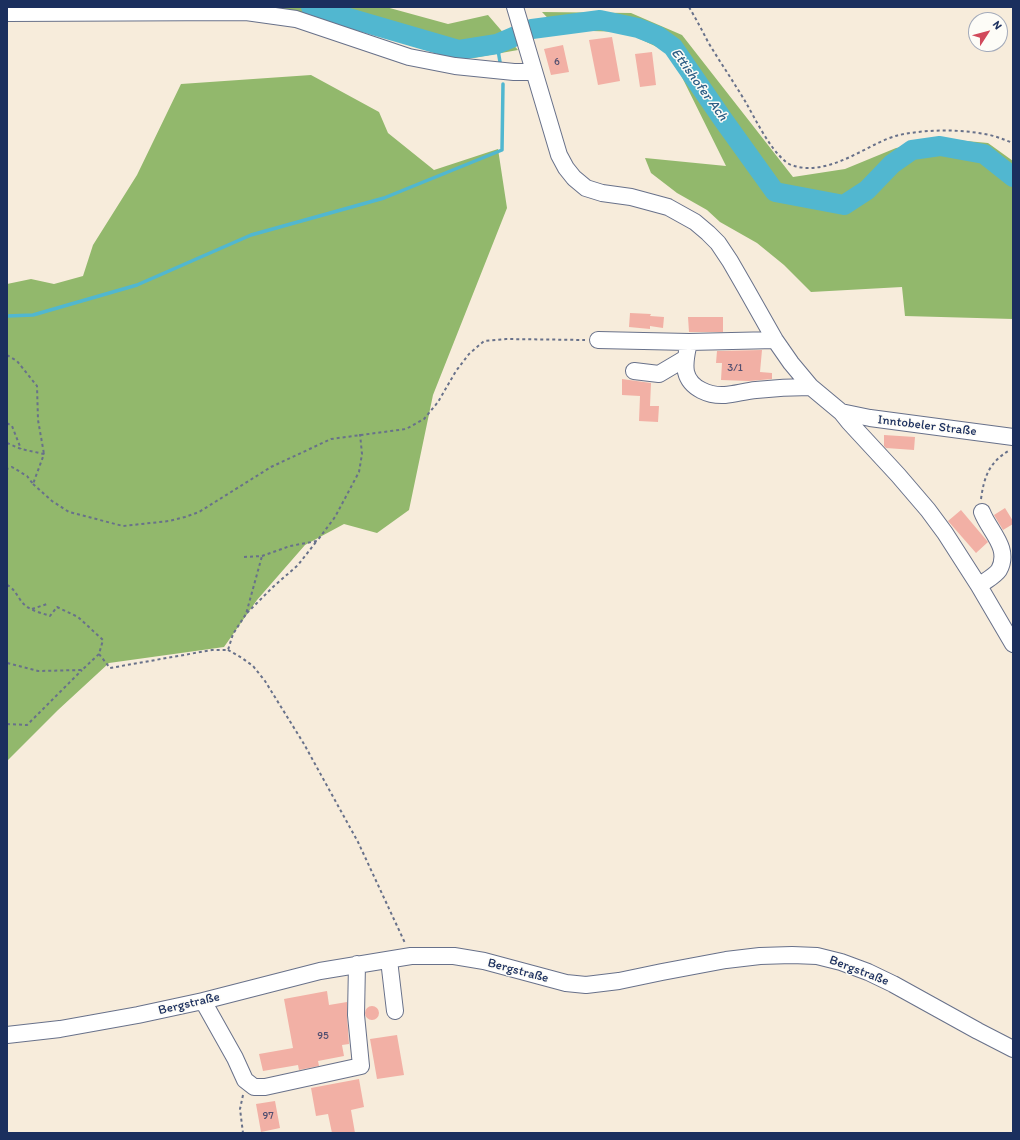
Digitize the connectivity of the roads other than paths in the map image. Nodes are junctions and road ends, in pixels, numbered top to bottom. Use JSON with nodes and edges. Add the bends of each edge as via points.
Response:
{"nodes":[{"id":1,"x":515,"y":8,"type":"edge"},
{"id":2,"x":7,"y":13,"type":"edge"},
{"id":3,"x":534,"y":72,"type":"junction"},
{"id":4,"x":598,"y":340,"type":"road end"},
{"id":5,"x":775,"y":340,"type":"junction"},
{"id":6,"x":689,"y":342,"type":"junction"},
{"id":7,"x":686,"y":358,"type":"junction"},
{"id":8,"x":634,"y":371,"type":"dead end"},
{"id":9,"x":811,"y":387,"type":"junction"},
{"id":10,"x":841,"y":412,"type":"junction"},
{"id":11,"x":1013,"y":437,"type":"edge"},
{"id":12,"x":982,"y":512,"type":"road end"},
{"id":13,"x":979,"y":586,"type":"junction"},
{"id":14,"x":1013,"y":644,"type":"edge"},
{"id":15,"x":389,"y":960,"type":"junction"},
{"id":16,"x":357,"y":964,"type":"junction"},
{"id":17,"x":203,"y":1001,"type":"junction"},
{"id":18,"x":395,"y":1011,"type":"dead end"},
{"id":19,"x":7,"y":1035,"type":"edge"},
{"id":20,"x":1013,"y":1049,"type":"edge"}],
"edges":[{"from":1,"to":3,"type":"street"},
{"from":2,"to":3,"type":"street","via":[[246,12],[296,19],[409,57],[455,66]]},
{"from":3,"to":5,"type":"street","via":[[559,155],[574,178],[586,188],[668,207],[695,222],[718,243]]},
{"from":4,"to":6,"type":"street"},
{"from":5,"to":6,"type":"street"},
{"from":5,"to":9,"type":"street"},
{"from":6,"to":7,"type":"street"},
{"from":7,"to":8,"type":"street","via":[[659,374]]},
{"from":7,"to":9,"type":"street","via":[[686,372],[691,382],[706,393],[724,395],[778,388]]},
{"from":9,"to":10,"type":"street"},
{"from":10,"to":11,"type":"street","name":"Inntobeler Straße"},
{"from":10,"to":13,"type":"street","via":[[928,510]]},
{"from":12,"to":13,"type":"street","via":[[1001,545],[1003,557],[999,570]]},
{"from":13,"to":14,"type":"street"},
{"from":15,"to":16,"type":"street","name":"Bergstraße"},
{"from":15,"to":18,"type":"street"},
{"from":15,"to":20,"type":"street","name":"Bergstraße","via":[[411,956],[454,956],[586,986],[726,960],[760,956],[817,956],[868,972]]},
{"from":16,"to":17,"type":"street","name":"Bergstraße"},
{"from":16,"to":17,"type":"street","via":[[356,1016],[361,1066],[265,1087],[254,1087],[245,1080]]},
{"from":17,"to":19,"type":"street","name":"Bergstraße","via":[[60,1029]]}]}
